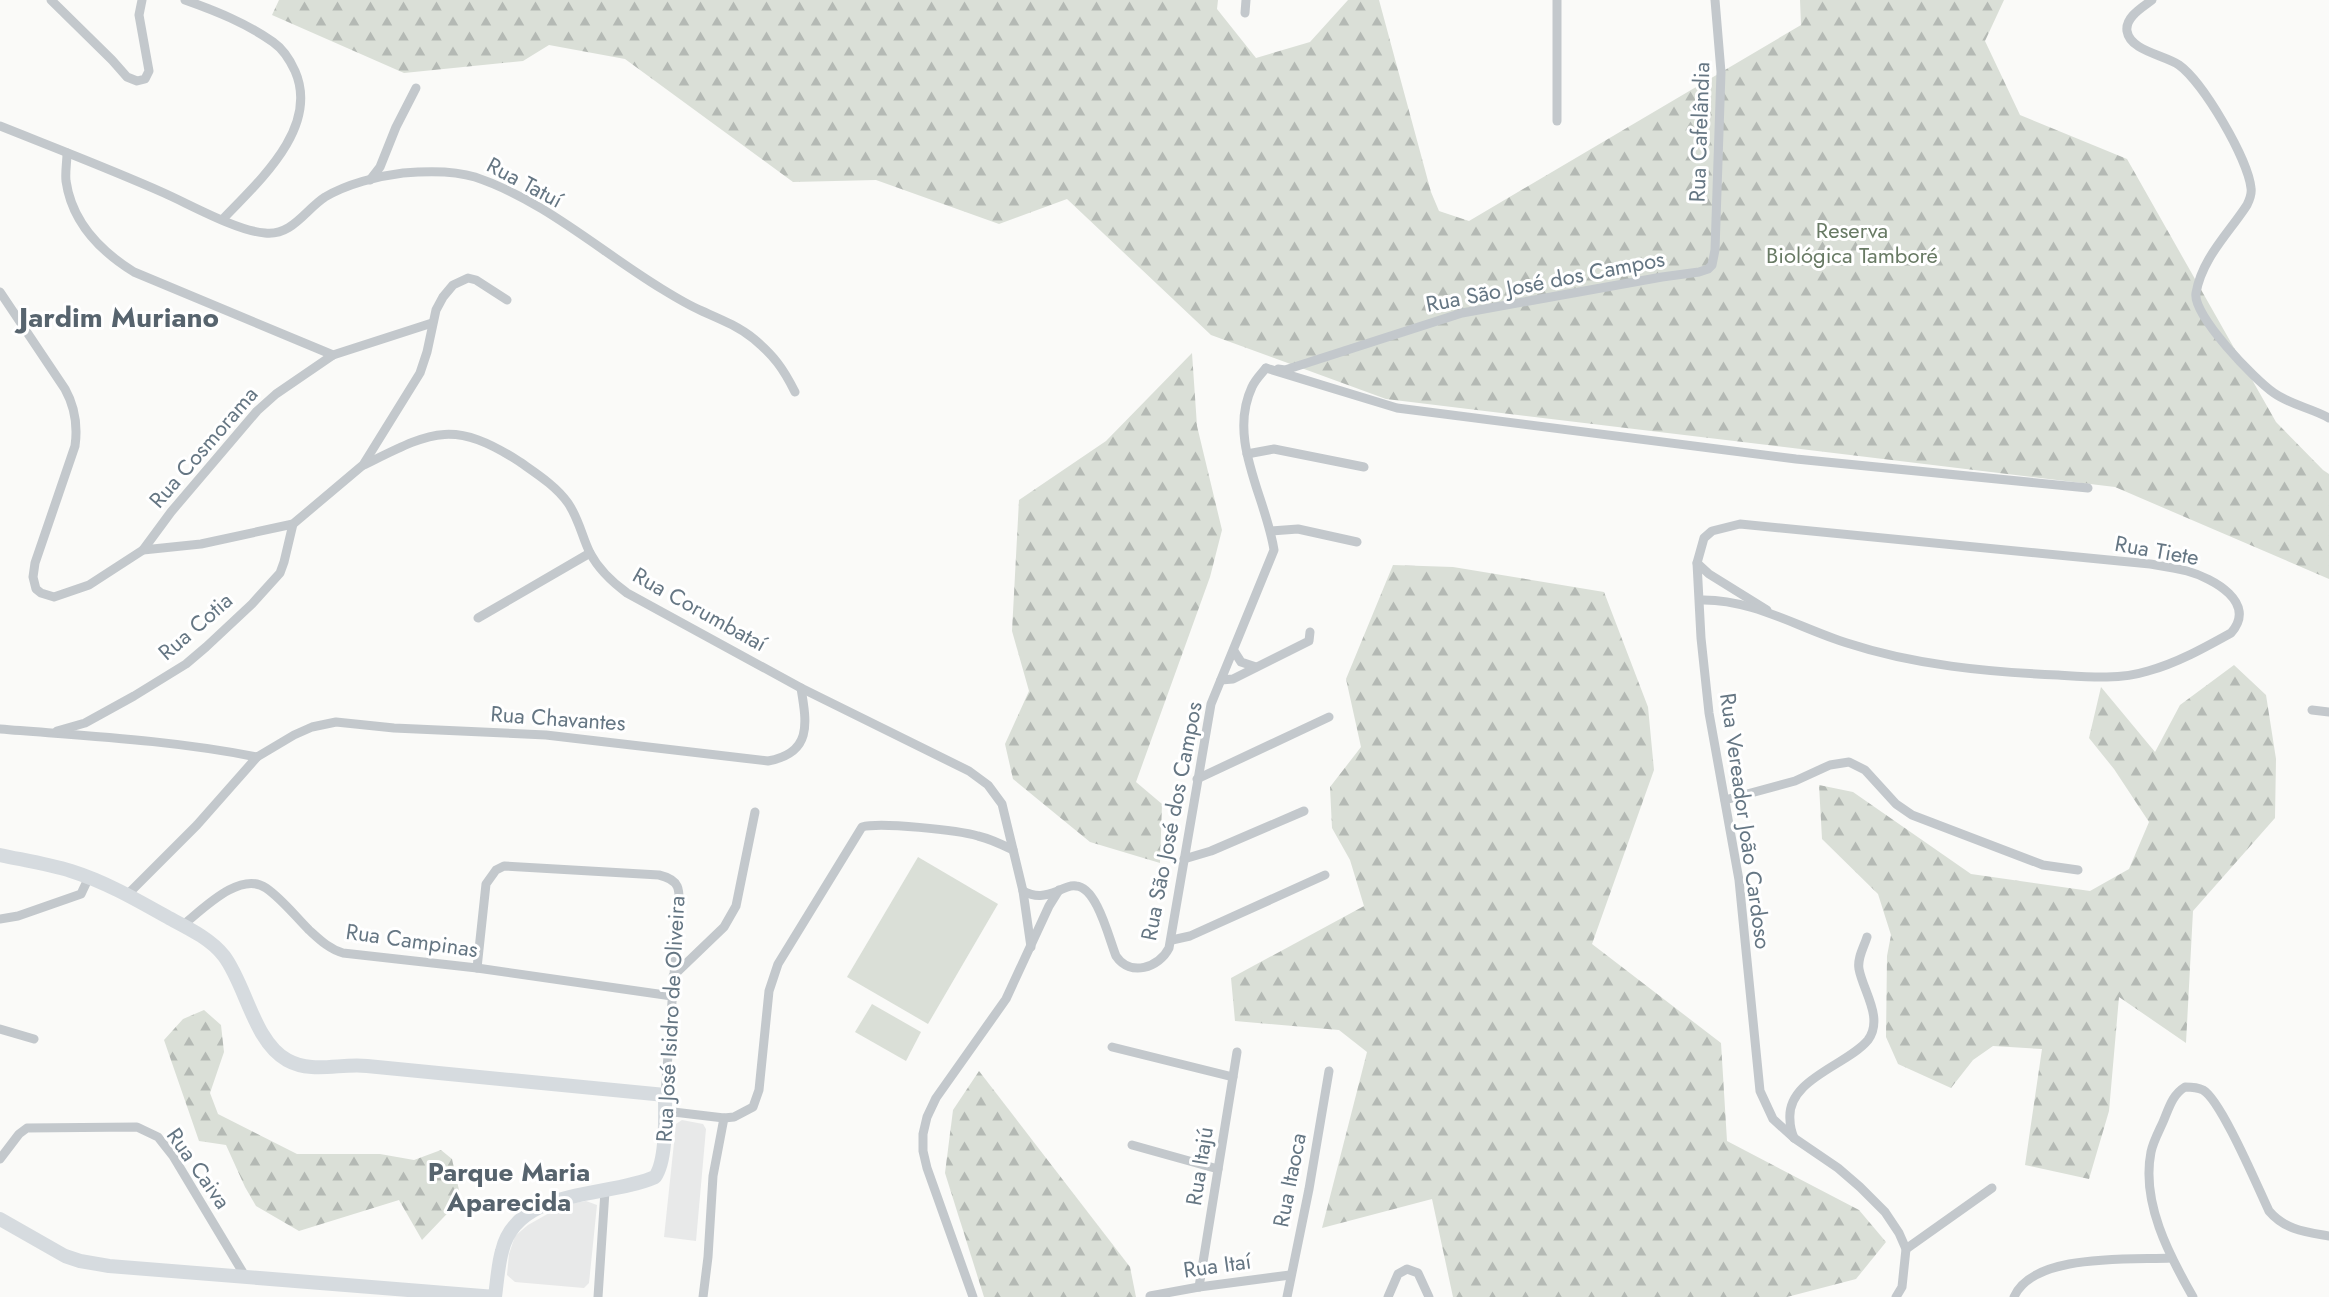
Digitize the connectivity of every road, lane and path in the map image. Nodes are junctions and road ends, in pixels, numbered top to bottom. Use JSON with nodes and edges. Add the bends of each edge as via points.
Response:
{"nodes":[{"id":1,"x":51,"y":0,"type":"edge"},
{"id":2,"x":142,"y":0,"type":"edge"},
{"id":3,"x":185,"y":0,"type":"edge"},
{"id":4,"x":1246,"y":0,"type":"edge"},
{"id":5,"x":1557,"y":0,"type":"edge"},
{"id":6,"x":1715,"y":0,"type":"edge"},
{"id":7,"x":2152,"y":0,"type":"edge"},
{"id":8,"x":1245,"y":14,"type":"dead end"},
{"id":9,"x":416,"y":88,"type":"dead end"},
{"id":10,"x":1557,"y":120,"type":"dead end"},
{"id":11,"x":0,"y":126,"type":"edge"},
{"id":12,"x":67,"y":153,"type":"junction"},
{"id":13,"x":369,"y":180,"type":"junction"},
{"id":14,"x":223,"y":219,"type":"junction"},
{"id":15,"x":1712,"y":264,"type":"joint"},
{"id":16,"x":2,"y":297,"type":"edge"},
{"id":17,"x":507,"y":300,"type":"dead end"},
{"id":18,"x":432,"y":323,"type":"junction"},
{"id":19,"x":333,"y":355,"type":"junction"},
{"id":20,"x":1266,"y":368,"type":"junction"},
{"id":21,"x":795,"y":392,"type":"dead end"},
{"id":22,"x":2329,"y":418,"type":"edge"},
{"id":23,"x":1247,"y":454,"type":"junction"},
{"id":24,"x":363,"y":465,"type":"junction"},
{"id":25,"x":1364,"y":467,"type":"dead end"},
{"id":26,"x":2088,"y":488,"type":"dead end"},
{"id":27,"x":293,"y":524,"type":"junction"},
{"id":28,"x":1740,"y":524,"type":"joint"},
{"id":29,"x":1271,"y":531,"type":"junction"},
{"id":30,"x":1357,"y":542,"type":"dead end"},
{"id":31,"x":143,"y":550,"type":"junction"},
{"id":32,"x":590,"y":553,"type":"junction"},
{"id":33,"x":1697,"y":563,"type":"junction"},
{"id":34,"x":1700,"y":600,"type":"junction"},
{"id":35,"x":1777,"y":616,"type":"junction"},
{"id":36,"x":478,"y":618,"type":"dead end"},
{"id":37,"x":1310,"y":632,"type":"dead end"},
{"id":38,"x":1234,"y":651,"type":"junction"},
{"id":39,"x":1256,"y":668,"type":"junction"},
{"id":40,"x":1221,"y":680,"type":"junction"},
{"id":41,"x":801,"y":688,"type":"junction"},
{"id":42,"x":2312,"y":710,"type":"dead end"},
{"id":43,"x":2329,"y":712,"type":"edge"},
{"id":44,"x":1329,"y":717,"type":"dead end"},
{"id":45,"x":0,"y":729,"type":"edge"},
{"id":46,"x":49,"y":733,"type":"junction"},
{"id":47,"x":256,"y":757,"type":"junction"},
{"id":48,"x":1197,"y":779,"type":"junction"},
{"id":49,"x":1725,"y":800,"type":"junction"},
{"id":50,"x":1304,"y":811,"type":"dead end"},
{"id":51,"x":755,"y":812,"type":"dead end"},
{"id":52,"x":1013,"y":850,"type":"junction"},
{"id":53,"x":0,"y":855,"type":"edge"},
{"id":54,"x":1184,"y":859,"type":"junction"},
{"id":55,"x":2078,"y":870,"type":"dead end"},
{"id":56,"x":1325,"y":875,"type":"dead end"},
{"id":57,"x":90,"y":878,"type":"junction"},
{"id":58,"x":1059,"y":890,"type":"junction"},
{"id":59,"x":1023,"y":891,"type":"junction"},
{"id":60,"x":127,"y":895,"type":"junction"},
{"id":61,"x":0,"y":919,"type":"edge"},
{"id":62,"x":183,"y":926,"type":"junction"},
{"id":63,"x":1867,"y":937,"type":"dead end"},
{"id":64,"x":1172,"y":940,"type":"junction"},
{"id":65,"x":1031,"y":947,"type":"junction"},
{"id":66,"x":477,"y":968,"type":"junction"},
{"id":67,"x":673,"y":976,"type":"junction"},
{"id":68,"x":672,"y":996,"type":"junction"},
{"id":69,"x":0,"y":1029,"type":"edge"},
{"id":70,"x":34,"y":1039,"type":"dead end"},
{"id":71,"x":1112,"y":1047,"type":"dead end"},
{"id":72,"x":1237,"y":1052,"type":"dead end"},
{"id":73,"x":1329,"y":1071,"type":"dead end"},
{"id":74,"x":1233,"y":1077,"type":"junction"},
{"id":75,"x":665,"y":1095,"type":"junction"},
{"id":76,"x":665,"y":1112,"type":"junction"},
{"id":77,"x":724,"y":1118,"type":"junction"},
{"id":78,"x":1794,"y":1138,"type":"junction"},
{"id":79,"x":1132,"y":1145,"type":"dead end"},
{"id":80,"x":0,"y":1159,"type":"edge"},
{"id":81,"x":1218,"y":1169,"type":"junction"},
{"id":82,"x":1992,"y":1188,"type":"dead end"},
{"id":83,"x":605,"y":1191,"type":"junction"},
{"id":84,"x":0,"y":1219,"type":"edge"},
{"id":85,"x":2329,"y":1236,"type":"edge"},
{"id":86,"x":1906,"y":1249,"type":"junction"},
{"id":87,"x":2171,"y":1258,"type":"junction"},
{"id":88,"x":1290,"y":1275,"type":"junction"},
{"id":89,"x":245,"y":1276,"type":"junction"},
{"id":90,"x":1199,"y":1287,"type":"junction"},
{"id":91,"x":1902,"y":1287,"type":"junction"},
{"id":92,"x":1150,"y":1296,"type":"edge"},
{"id":93,"x":497,"y":1297,"type":"edge"},
{"id":94,"x":598,"y":1297,"type":"edge"},
{"id":95,"x":703,"y":1297,"type":"edge"},
{"id":96,"x":974,"y":1297,"type":"edge"},
{"id":97,"x":1287,"y":1297,"type":"edge"},
{"id":98,"x":1388,"y":1297,"type":"edge"},
{"id":99,"x":1429,"y":1297,"type":"edge"},
{"id":100,"x":1896,"y":1297,"type":"edge"},
{"id":101,"x":1907,"y":1297,"type":"edge"},
{"id":102,"x":2014,"y":1297,"type":"edge"},
{"id":103,"x":2193,"y":1297,"type":"edge"}],
"edges":[{"from":1,"to":2,"type":"street","via":[[134,81],[148,75],[139,6]]},
{"from":3,"to":14,"type":"street","via":[[241,22],[274,43],[290,60],[300,84],[297,123],[287,143]]},
{"from":4,"to":8,"type":"street"},
{"from":5,"to":10,"type":"street"},
{"from":6,"to":15,"type":"street","name":"Rua Cafelândia","via":[[1721,72]]},
{"from":7,"to":22,"type":"street","via":[[2128,21],[2128,36],[2189,74],[2232,137],[2251,186],[2247,206],[2209,259],[2197,290],[2197,304],[2213,329],[2255,376],[2284,399]]},
{"from":9,"to":13,"type":"street","via":[[380,167]]},
{"from":11,"to":12,"type":"street","name":"Rua Tatuí"},
{"from":12,"to":14,"type":"street","name":"Rua Tatuí"},
{"from":12,"to":19,"type":"street","via":[[66,181],[74,213],[84,230],[115,260],[134,272]]},
{"from":13,"to":14,"type":"street","name":"Rua Tatuí","via":[[326,197],[282,232],[251,231]]},
{"from":13,"to":21,"type":"street","name":"Rua Tatuí","via":[[401,173],[456,172],[513,193],[661,289],[745,332],[782,366]]},
{"from":15,"to":20,"type":"street","name":"Rua São José dos Campos","via":[[1699,272],[1462,313],[1285,370]]},
{"from":16,"to":31,"type":"street","via":[[65,388],[73,403],[78,431],[35,563],[36,589],[54,597],[70,593]]},
{"from":17,"to":18,"type":"street","via":[[476,280],[461,280],[442,297]]},
{"from":18,"to":19,"type":"street","name":"Rua Cosmorama"},
{"from":18,"to":24,"type":"street","via":[[420,373]]},
{"from":19,"to":31,"type":"street","name":"Rua Cosmorama","via":[[257,411]]},
{"from":20,"to":23,"type":"street","name":"Rua São José dos Campos","via":[[1252,384],[1245,406]]},
{"from":20,"to":26,"type":"street","via":[[1397,408],[1796,459]]},
{"from":23,"to":25,"type":"street","via":[[1279,450]]},
{"from":23,"to":29,"type":"street","name":"Rua São José dos Campos"},
{"from":24,"to":27,"type":"street"},
{"from":24,"to":32,"type":"street","name":"Rua Corumbataí","via":[[428,435],[452,434],[494,445],[557,489],[579,522]]},
{"from":27,"to":31,"type":"street","via":[[201,544]]},
{"from":27,"to":46,"type":"street","name":"Rua Cotia","via":[[280,573],[206,647],[167,677],[85,723]]},
{"from":28,"to":33,"type":"street","name":"Rua Vereador João Cardoso","via":[[1718,528],[1704,537]]},
{"from":28,"to":35,"type":"street","name":"Rua Tiete","via":[[2150,564],[2188,571],[2212,581],[2230,594],[2239,612],[2237,627],[2231,633],[2183,659],[2147,672],[2092,677],[2022,674],[1932,663],[1849,644]]},
{"from":29,"to":30,"type":"street","via":[[1298,529]]},
{"from":29,"to":38,"type":"street","name":"Rua São José dos Campos","via":[[1274,550]]},
{"from":32,"to":36,"type":"street"},
{"from":32,"to":41,"type":"street","name":"Rua Corumbataí","via":[[602,572],[627,593]]},
{"from":33,"to":34,"type":"street","name":"Rua Vereador João Cardoso"},
{"from":33,"to":35,"type":"street","name":"Rua Tiete"},
{"from":34,"to":35,"type":"street","name":"Rua Tiete","via":[[1732,603]]},
{"from":34,"to":49,"type":"street","name":"Rua Vereador João Cardoso","via":[[1709,713]]},
{"from":37,"to":39,"type":"street","via":[[1309,641]]},
{"from":38,"to":39,"type":"street","via":[[1241,662]]},
{"from":38,"to":40,"type":"street","name":"Rua São José dos Campos"},
{"from":39,"to":40,"type":"street"},
{"from":40,"to":48,"type":"street","name":"Rua São José dos Campos","via":[[1211,704]]},
{"from":41,"to":47,"type":"street","name":"Rua Chavantes","via":[[804,734],[793,753],[768,761],[546,735],[336,722],[302,731]]},
{"from":41,"to":52,"type":"street","name":"Rua Corumbataí","via":[[969,771],[988,785],[1002,804]]},
{"from":42,"to":43,"type":"street"},
{"from":44,"to":48,"type":"street"},
{"from":45,"to":46,"type":"street"},
{"from":46,"to":47,"type":"street","via":[[146,740]]},
{"from":47,"to":60,"type":"street","name":"Rua Chavantes","via":[[197,825]]},
{"from":48,"to":54,"type":"street","name":"Rua São José dos Campos"},
{"from":49,"to":55,"type":"street","via":[[1849,762],[1865,770],[1896,804],[1912,814],[2043,865]]},
{"from":49,"to":78,"type":"street","name":"Rua Vereador João Cardoso","via":[[1738,880],[1760,1091],[1773,1119]]},
{"from":50,"to":54,"type":"street"},
{"from":51,"to":67,"type":"street","via":[[741,892],[730,919]]},
{"from":52,"to":59,"type":"street","name":"Rua Corumbataí"},
{"from":52,"to":77,"type":"street","via":[[960,832],[883,825],[862,827],[773,976],[757,1099],[753,1107]]},
{"from":53,"to":57,"type":"street"},
{"from":54,"to":64,"type":"street","name":"Rua São José dos Campos"},
{"from":56,"to":64,"type":"street","via":[[1190,936]]},
{"from":57,"to":60,"type":"street"},
{"from":57,"to":61,"type":"street","via":[[81,894]]},
{"from":58,"to":59,"type":"street","name":"Rua São José dos Campos","via":[[1041,896]]},
{"from":58,"to":64,"type":"street","name":"Rua São José dos Campos","via":[[1076,886],[1090,892],[1116,956],[1130,968],[1142,968],[1164,958]]},
{"from":58,"to":65,"type":"street"},
{"from":59,"to":65,"type":"street","name":"Rua Corumbataí"},
{"from":60,"to":62,"type":"street"},
{"from":62,"to":66,"type":"street","name":"Rua Campinas","via":[[232,888],[257,884],[335,951]]},
{"from":62,"to":75,"type":"street","via":[[223,955],[260,1028],[285,1059],[311,1068],[363,1065]]},
{"from":63,"to":78,"type":"street","via":[[1859,968],[1874,1019],[1872,1030],[1856,1051],[1820,1072],[1804,1087],[1791,1108],[1789,1119]]},
{"from":65,"to":96,"type":"street","via":[[1006,999],[936,1098],[923,1134],[927,1168]]},
{"from":66,"to":67,"type":"street","name":"Rua José Isidro de Oliveira","via":[[486,884],[496,870],[513,866],[659,874],[674,880],[679,898]]},
{"from":66,"to":68,"type":"street","name":"Rua Campinas"},
{"from":67,"to":68,"type":"street","name":"Rua José Isidro de Oliveira"},
{"from":68,"to":75,"type":"street","name":"Rua José Isidro de Oliveira"},
{"from":69,"to":70,"type":"street"},
{"from":71,"to":74,"type":"street"},
{"from":72,"to":74,"type":"street","name":"Rua Itajú"},
{"from":73,"to":88,"type":"street","name":"Rua Itaoca"},
{"from":74,"to":81,"type":"street","name":"Rua Itajú"},
{"from":75,"to":76,"type":"street","name":"Rua José Isidro de Oliveira"},
{"from":76,"to":77,"type":"street"},
{"from":76,"to":83,"type":"street","name":"Rua José Isidro de Oliveira","via":[[662,1156],[655,1177]]},
{"from":77,"to":95,"type":"street","via":[[713,1176]]},
{"from":78,"to":86,"type":"street","name":"Rua Vereador João Cardoso","via":[[1860,1187],[1885,1212]]},
{"from":79,"to":81,"type":"street"},
{"from":80,"to":89,"type":"street","name":"Rua Caiva","via":[[27,1128],[137,1127],[150,1132],[173,1156]]},
{"from":81,"to":90,"type":"street","name":"Rua Itajú"},
{"from":82,"to":86,"type":"street"},
{"from":83,"to":93,"type":"street","name":"Rua José Isidro de Oliveira","via":[[548,1204],[513,1224],[501,1251]]},
{"from":83,"to":94,"type":"street"},
{"from":84,"to":89,"type":"street","via":[[80,1261]]},
{"from":85,"to":87,"type":"street","via":[[2297,1231],[2277,1220],[2269,1211],[2222,1113],[2202,1089],[2185,1087],[2172,1099],[2151,1152],[2153,1201]]},
{"from":86,"to":91,"type":"street"},
{"from":87,"to":102,"type":"street","via":[[2062,1264],[2025,1281]]},
{"from":87,"to":103,"type":"street"},
{"from":88,"to":90,"type":"street","name":"Rua Itaí"},
{"from":88,"to":97,"type":"street","name":"Rua Itaoca"},
{"from":89,"to":93,"type":"street"},
{"from":90,"to":92,"type":"street","name":"Rua Itaí"},
{"from":91,"to":100,"type":"street"},
{"from":91,"to":101,"type":"street"},
{"from":98,"to":99,"type":"street","via":[[1394,1280],[1404,1270],[1418,1273]]}]}
